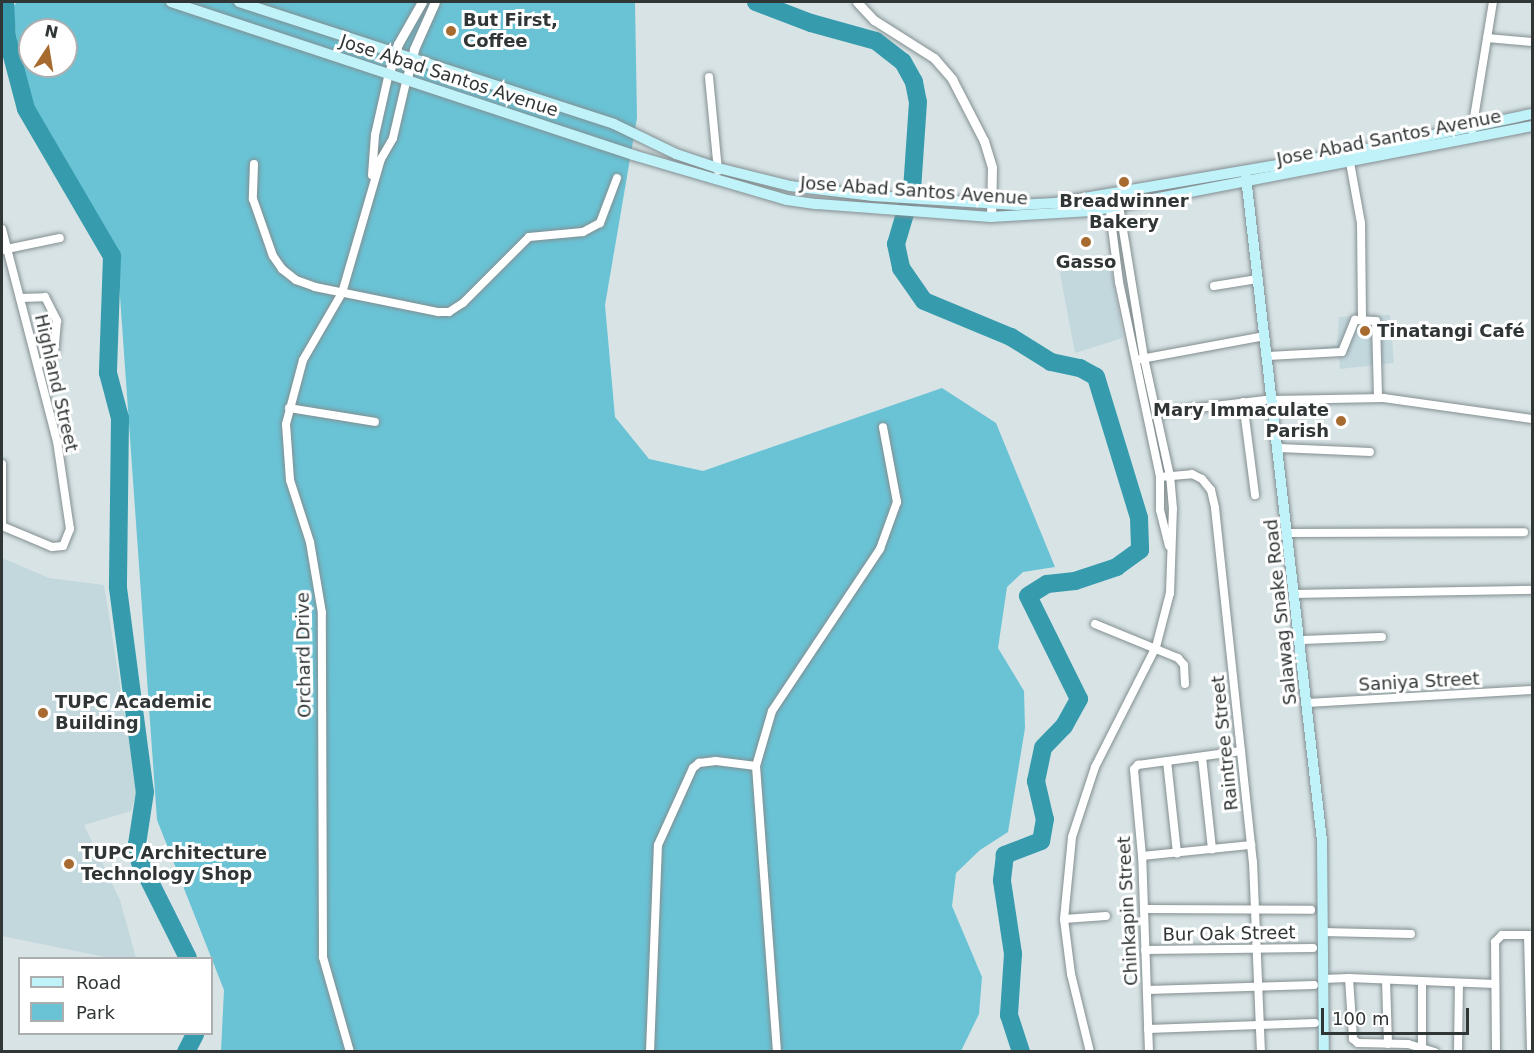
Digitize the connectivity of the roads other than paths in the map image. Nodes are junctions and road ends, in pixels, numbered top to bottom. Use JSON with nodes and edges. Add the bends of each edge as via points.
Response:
{"nodes":[{"id":1,"x":171,"y":2,"type":"edge"},
{"id":2,"x":239,"y":2,"type":"edge"},
{"id":3,"x":422,"y":2,"type":"edge"},
{"id":4,"x":435,"y":2,"type":"edge"},
{"id":5,"x":857,"y":2,"type":"edge"},
{"id":6,"x":1492,"y":2,"type":"edge"},
{"id":7,"x":1487,"y":38,"type":"junction"},
{"id":8,"x":1533,"y":42,"type":"edge"},
{"id":9,"x":394,"y":52,"type":"junction"},
{"id":10,"x":412,"y":58,"type":"junction"},
{"id":11,"x":389,"y":73,"type":"junction"},
{"id":12,"x":709,"y":77,"type":"dead end"},
{"id":13,"x":407,"y":78,"type":"junction"},
{"id":14,"x":1533,"y":114,"type":"edge"},
{"id":15,"x":1471,"y":126,"type":"junction"},
{"id":16,"x":1533,"y":126,"type":"edge"},
{"id":17,"x":1473,"y":139,"type":"junction"},
{"id":18,"x":1350,"y":158,"type":"junction"},
{"id":19,"x":254,"y":164,"type":"dead end"},
{"id":20,"x":718,"y":168,"type":"junction"},
{"id":21,"x":1246,"y":171,"type":"junction"},
{"id":22,"x":617,"y":178,"type":"dead end"},
{"id":23,"x":715,"y":180,"type":"junction"},
{"id":24,"x":1245,"y":183,"type":"junction"},
{"id":25,"x":1112,"y":194,"type":"junction"},
{"id":26,"x":367,"y":203,"type":"junction"},
{"id":27,"x":992,"y":204,"type":"junction"},
{"id":28,"x":1114,"y":207,"type":"junction"},
{"id":29,"x":992,"y":217,"type":"junction"},
{"id":30,"x":2,"y":229,"type":"edge"},
{"id":31,"x":60,"y":238,"type":"dead end"},
{"id":32,"x":4,"y":249,"type":"edge"},
{"id":33,"x":1257,"y":279,"type":"junction"},
{"id":34,"x":1130,"y":281,"type":"junction"},
{"id":35,"x":1119,"y":282,"type":"junction"},
{"id":36,"x":1214,"y":286,"type":"dead end"},
{"id":37,"x":342,"y":293,"type":"junction"},
{"id":38,"x":20,"y":298,"type":"junction"},
{"id":39,"x":1362,"y":319,"type":"junction"},
{"id":40,"x":1265,"y":336,"type":"junction"},
{"id":41,"x":1268,"y":356,"type":"junction"},
{"id":42,"x":1144,"y":358,"type":"junction"},
{"id":43,"x":1134,"y":360,"type":"junction"},
{"id":44,"x":38,"y":364,"type":"junction"},
{"id":45,"x":1378,"y":398,"type":"junction"},
{"id":46,"x":1269,"y":400,"type":"junction"},
{"id":47,"x":1243,"y":402,"type":"junction"},
{"id":48,"x":289,"y":408,"type":"junction"},
{"id":49,"x":1156,"y":413,"type":"junction"},
{"id":50,"x":1533,"y":419,"type":"edge"},
{"id":51,"x":375,"y":422,"type":"dead end"},
{"id":52,"x":883,"y":427,"type":"dead end"},
{"id":53,"x":1279,"y":448,"type":"junction"},
{"id":54,"x":1370,"y":452,"type":"dead end"},
{"id":55,"x":2,"y":464,"type":"edge"},
{"id":56,"x":1170,"y":476,"type":"junction"},
{"id":57,"x":1160,"y":477,"type":"junction"},
{"id":58,"x":1255,"y":495,"type":"dead end"},
{"id":59,"x":2,"y":526,"type":"edge"},
{"id":60,"x":1289,"y":532,"type":"junction"},
{"id":61,"x":1524,"y":532,"type":"dead end"},
{"id":62,"x":1171,"y":556,"type":"junction"},
{"id":63,"x":1533,"y":590,"type":"edge"},
{"id":64,"x":1296,"y":594,"type":"junction"},
{"id":65,"x":1095,"y":624,"type":"dead end"},
{"id":66,"x":1382,"y":637,"type":"dead end"},
{"id":67,"x":1300,"y":640,"type":"junction"},
{"id":68,"x":1156,"y":647,"type":"junction"},
{"id":69,"x":1185,"y":684,"type":"dead end"},
{"id":70,"x":1533,"y":690,"type":"edge"},
{"id":71,"x":1307,"y":704,"type":"junction"},
{"id":72,"x":1241,"y":752,"type":"junction"},
{"id":73,"x":1202,"y":757,"type":"junction"},
{"id":74,"x":1167,"y":761,"type":"junction"},
{"id":75,"x":756,"y":766,"type":"junction"},
{"id":76,"x":1251,"y":845,"type":"junction"},
{"id":77,"x":1212,"y":849,"type":"junction"},
{"id":78,"x":1177,"y":852,"type":"junction"},
{"id":79,"x":1142,"y":856,"type":"junction"},
{"id":80,"x":1144,"y":909,"type":"junction"},
{"id":81,"x":1257,"y":909,"type":"junction"},
{"id":82,"x":1311,"y":910,"type":"dead end"},
{"id":83,"x":1106,"y":916,"type":"dead end"},
{"id":84,"x":1064,"y":919,"type":"junction"},
{"id":85,"x":1322,"y":932,"type":"junction"},
{"id":86,"x":1411,"y":934,"type":"dead end"},
{"id":87,"x":1531,"y":935,"type":"edge"},
{"id":88,"x":1313,"y":948,"type":"dead end"},
{"id":89,"x":1260,"y":949,"type":"junction"},
{"id":90,"x":1145,"y":950,"type":"junction"},
{"id":91,"x":1349,"y":978,"type":"junction"},
{"id":92,"x":1386,"y":980,"type":"junction"},
{"id":93,"x":1422,"y":981,"type":"junction"},
{"id":94,"x":1319,"y":982,"type":"junction"},
{"id":95,"x":1459,"y":983,"type":"junction"},
{"id":96,"x":1495,"y":984,"type":"junction"},
{"id":97,"x":1260,"y":988,"type":"junction"},
{"id":98,"x":1147,"y":990,"type":"junction"},
{"id":99,"x":1261,"y":1023,"type":"junction"},
{"id":100,"x":1315,"y":1023,"type":"dead end"},
{"id":101,"x":1148,"y":1029,"type":"junction"},
{"id":102,"x":1388,"y":1044,"type":"junction"},
{"id":103,"x":1422,"y":1047,"type":"junction"},
{"id":104,"x":350,"y":1052,"type":"edge"},
{"id":105,"x":650,"y":1052,"type":"edge"},
{"id":106,"x":777,"y":1052,"type":"edge"},
{"id":107,"x":1090,"y":1052,"type":"edge"},
{"id":108,"x":1149,"y":1052,"type":"edge"},
{"id":109,"x":1261,"y":1052,"type":"edge"},
{"id":110,"x":1324,"y":1052,"type":"edge"},
{"id":111,"x":1435,"y":1052,"type":"edge"},
{"id":112,"x":1458,"y":1052,"type":"edge"},
{"id":113,"x":1496,"y":1052,"type":"edge"},
{"id":114,"x":1531,"y":1052,"type":"edge"}],
"edges":[{"from":1,"to":11,"type":"main road","name":"Jose Abad Santos Avenue"},
{"from":2,"to":9,"type":"main road","name":"Jose Abad Santos Avenue"},
{"from":3,"to":9,"type":"street","name":"Orchard Drive"},
{"from":4,"to":10,"type":"street","name":"Orchard Drive"},
{"from":5,"to":27,"type":"street","via":[[881,25],[934,58],[952,79],[984,141],[992,167]]},
{"from":6,"to":7,"type":"street"},
{"from":7,"to":8,"type":"street"},
{"from":7,"to":15,"type":"street"},
{"from":9,"to":10,"type":"main road","name":"Jose Abad Santos Avenue"},
{"from":9,"to":11,"type":"street","name":"Orchard Drive"},
{"from":10,"to":13,"type":"street","name":"Orchard Drive"},
{"from":10,"to":20,"type":"main road","name":"Jose Abad Santos Avenue","via":[[614,124],[676,154]]},
{"from":11,"to":13,"type":"main road","name":"Jose Abad Santos Avenue"},
{"from":11,"to":26,"type":"street","name":"Orchard Drive","via":[[375,135]]},
{"from":12,"to":20,"type":"street"},
{"from":13,"to":23,"type":"main road","name":"Jose Abad Santos Avenue"},
{"from":13,"to":26,"type":"street","name":"Orchard Drive","via":[[393,138],[381,159]]},
{"from":14,"to":15,"type":"main road","name":"Jose Abad Santos Avenue"},
{"from":15,"to":17,"type":"street"},
{"from":15,"to":18,"type":"main road","name":"Jose Abad Santos Avenue"},
{"from":16,"to":17,"type":"main road","name":"Jose Abad Santos Avenue"},
{"from":17,"to":18,"type":"main road","name":"Jose Abad Santos Avenue"},
{"from":18,"to":21,"type":"main road","name":"Jose Abad Santos Avenue"},
{"from":18,"to":24,"type":"main road","name":"Jose Abad Santos Avenue"},
{"from":18,"to":39,"type":"street","via":[[1361,223]]},
{"from":19,"to":37,"type":"street","via":[[253,199],[273,256],[296,280]]},
{"from":20,"to":23,"type":"street"},
{"from":20,"to":27,"type":"main road","name":"Jose Abad Santos Avenue","via":[[790,186]]},
{"from":21,"to":24,"type":"main road","name":"Salawag Snake Road"},
{"from":21,"to":25,"type":"main road","name":"Jose Abad Santos Avenue"},
{"from":22,"to":37,"type":"street","via":[[600,223],[583,232],[530,237],[464,303],[449,312]]},
{"from":23,"to":29,"type":"main road","name":"Jose Abad Santos Avenue","via":[[787,200]]},
{"from":24,"to":28,"type":"main road","name":"Jose Abad Santos Avenue"},
{"from":24,"to":33,"type":"main road","name":"Salawag Snake Road"},
{"from":25,"to":27,"type":"main road","name":"Jose Abad Santos Avenue","via":[[1037,205]]},
{"from":25,"to":28,"type":"street"},
{"from":26,"to":37,"type":"street","name":"Orchard Drive"},
{"from":27,"to":29,"type":"street"},
{"from":28,"to":29,"type":"main road","name":"Jose Abad Santos Avenue"},
{"from":28,"to":34,"type":"street"},
{"from":28,"to":35,"type":"street"},
{"from":30,"to":32,"type":"street","name":"Highland Street"},
{"from":31,"to":32,"type":"street"},
{"from":32,"to":38,"type":"street","name":"Highland Street"},
{"from":33,"to":36,"type":"street"},
{"from":33,"to":40,"type":"main road","name":"Salawag Snake Road"},
{"from":34,"to":35,"type":"street"},
{"from":34,"to":42,"type":"street"},
{"from":35,"to":43,"type":"street"},
{"from":37,"to":48,"type":"street","name":"Orchard Drive","via":[[303,360]]},
{"from":38,"to":44,"type":"street","name":"Highland Street"},
{"from":38,"to":44,"type":"street","via":[[45,297],[57,321],[54,354]]},
{"from":39,"to":41,"type":"street","via":[[1350,325],[1342,352]]},
{"from":39,"to":45,"type":"street","via":[[1376,321]]},
{"from":40,"to":41,"type":"main road","name":"Salawag Snake Road"},
{"from":40,"to":42,"type":"street"},
{"from":41,"to":46,"type":"main road","name":"Salawag Snake Road"},
{"from":42,"to":43,"type":"street"},
{"from":42,"to":49,"type":"street"},
{"from":43,"to":57,"type":"street"},
{"from":44,"to":59,"type":"street","name":"Highland Street","via":[[57,441],[70,529],[63,546],[52,547]]},
{"from":45,"to":46,"type":"street"},
{"from":45,"to":50,"type":"street"},
{"from":46,"to":47,"type":"street"},
{"from":46,"to":53,"type":"main road","name":"Salawag Snake Road"},
{"from":47,"to":49,"type":"street"},
{"from":47,"to":58,"type":"street"},
{"from":48,"to":51,"type":"street"},
{"from":48,"to":104,"type":"street","name":"Orchard Drive","via":[[290,480],[310,542],[322,613],[322,957]]},
{"from":49,"to":56,"type":"street"},
{"from":52,"to":75,"type":"street","via":[[897,502],[880,549],[772,711]]},
{"from":53,"to":54,"type":"street"},
{"from":53,"to":60,"type":"main road","name":"Salawag Snake Road"},
{"from":55,"to":59,"type":"street"},
{"from":56,"to":57,"type":"street","name":"Raintree Street"},
{"from":56,"to":62,"type":"street"},
{"from":56,"to":72,"type":"street","name":"Raintree Street","via":[[1192,474],[1211,490]]},
{"from":57,"to":62,"type":"street","via":[[1160,510]]},
{"from":60,"to":61,"type":"street"},
{"from":60,"to":64,"type":"main road","name":"Salawag Snake Road"},
{"from":62,"to":68,"type":"street","via":[[1170,593]]},
{"from":63,"to":64,"type":"street"},
{"from":64,"to":67,"type":"main road","name":"Salawag Snake Road"},
{"from":65,"to":68,"type":"street"},
{"from":66,"to":67,"type":"street"},
{"from":67,"to":71,"type":"main road","name":"Salawag Snake Road"},
{"from":68,"to":69,"type":"street","via":[[1184,665]]},
{"from":68,"to":84,"type":"street","via":[[1095,767],[1076,819]]},
{"from":70,"to":71,"type":"street","name":"Saniya Street"},
{"from":71,"to":85,"type":"main road","name":"Salawag Snake Road","via":[[1322,841]]},
{"from":72,"to":73,"type":"street"},
{"from":72,"to":76,"type":"street","name":"Raintree Street"},
{"from":73,"to":74,"type":"street"},
{"from":73,"to":77,"type":"street"},
{"from":74,"to":78,"type":"street"},
{"from":74,"to":79,"type":"street","name":"Chinkapin Street","via":[[1134,769]]},
{"from":75,"to":105,"type":"street","via":[[699,763],[693,768],[658,845]]},
{"from":75,"to":106,"type":"street"},
{"from":76,"to":77,"type":"street"},
{"from":76,"to":81,"type":"street","name":"Raintree Street"},
{"from":77,"to":78,"type":"street"},
{"from":78,"to":79,"type":"street"},
{"from":79,"to":80,"type":"street","name":"Chinkapin Street"},
{"from":80,"to":81,"type":"street"},
{"from":80,"to":90,"type":"street","name":"Chinkapin Street"},
{"from":81,"to":82,"type":"street"},
{"from":81,"to":89,"type":"street","name":"Raintree Street"},
{"from":83,"to":84,"type":"street"},
{"from":84,"to":107,"type":"street","via":[[1071,974]]},
{"from":85,"to":86,"type":"street"},
{"from":85,"to":94,"type":"main road","name":"Salawag Snake Road"},
{"from":87,"to":96,"type":"street","via":[[1502,935],[1494,942]]},
{"from":87,"to":114,"type":"street"},
{"from":88,"to":89,"type":"street","name":"Bur Oak Street"},
{"from":89,"to":90,"type":"street","name":"Bur Oak Street"},
{"from":89,"to":97,"type":"street","name":"Raintree Street"},
{"from":90,"to":98,"type":"street","name":"Chinkapin Street"},
{"from":91,"to":92,"type":"street"},
{"from":91,"to":94,"type":"street"},
{"from":91,"to":102,"type":"street","via":[[1353,1039],[1358,1043]]},
{"from":92,"to":93,"type":"street"},
{"from":92,"to":102,"type":"street"},
{"from":93,"to":95,"type":"street"},
{"from":93,"to":103,"type":"street"},
{"from":94,"to":97,"type":"street"},
{"from":94,"to":110,"type":"main road","name":"Salawag Snake Road"},
{"from":95,"to":96,"type":"street"},
{"from":95,"to":112,"type":"street"},
{"from":96,"to":113,"type":"street"},
{"from":97,"to":98,"type":"street"},
{"from":97,"to":99,"type":"street","name":"Raintree Street"},
{"from":98,"to":101,"type":"street","name":"Chinkapin Street"},
{"from":99,"to":100,"type":"street"},
{"from":99,"to":101,"type":"street"},
{"from":99,"to":109,"type":"street","name":"Raintree Street"},
{"from":101,"to":108,"type":"street","name":"Chinkapin Street"},
{"from":102,"to":103,"type":"street"},
{"from":103,"to":111,"type":"street"}]}
